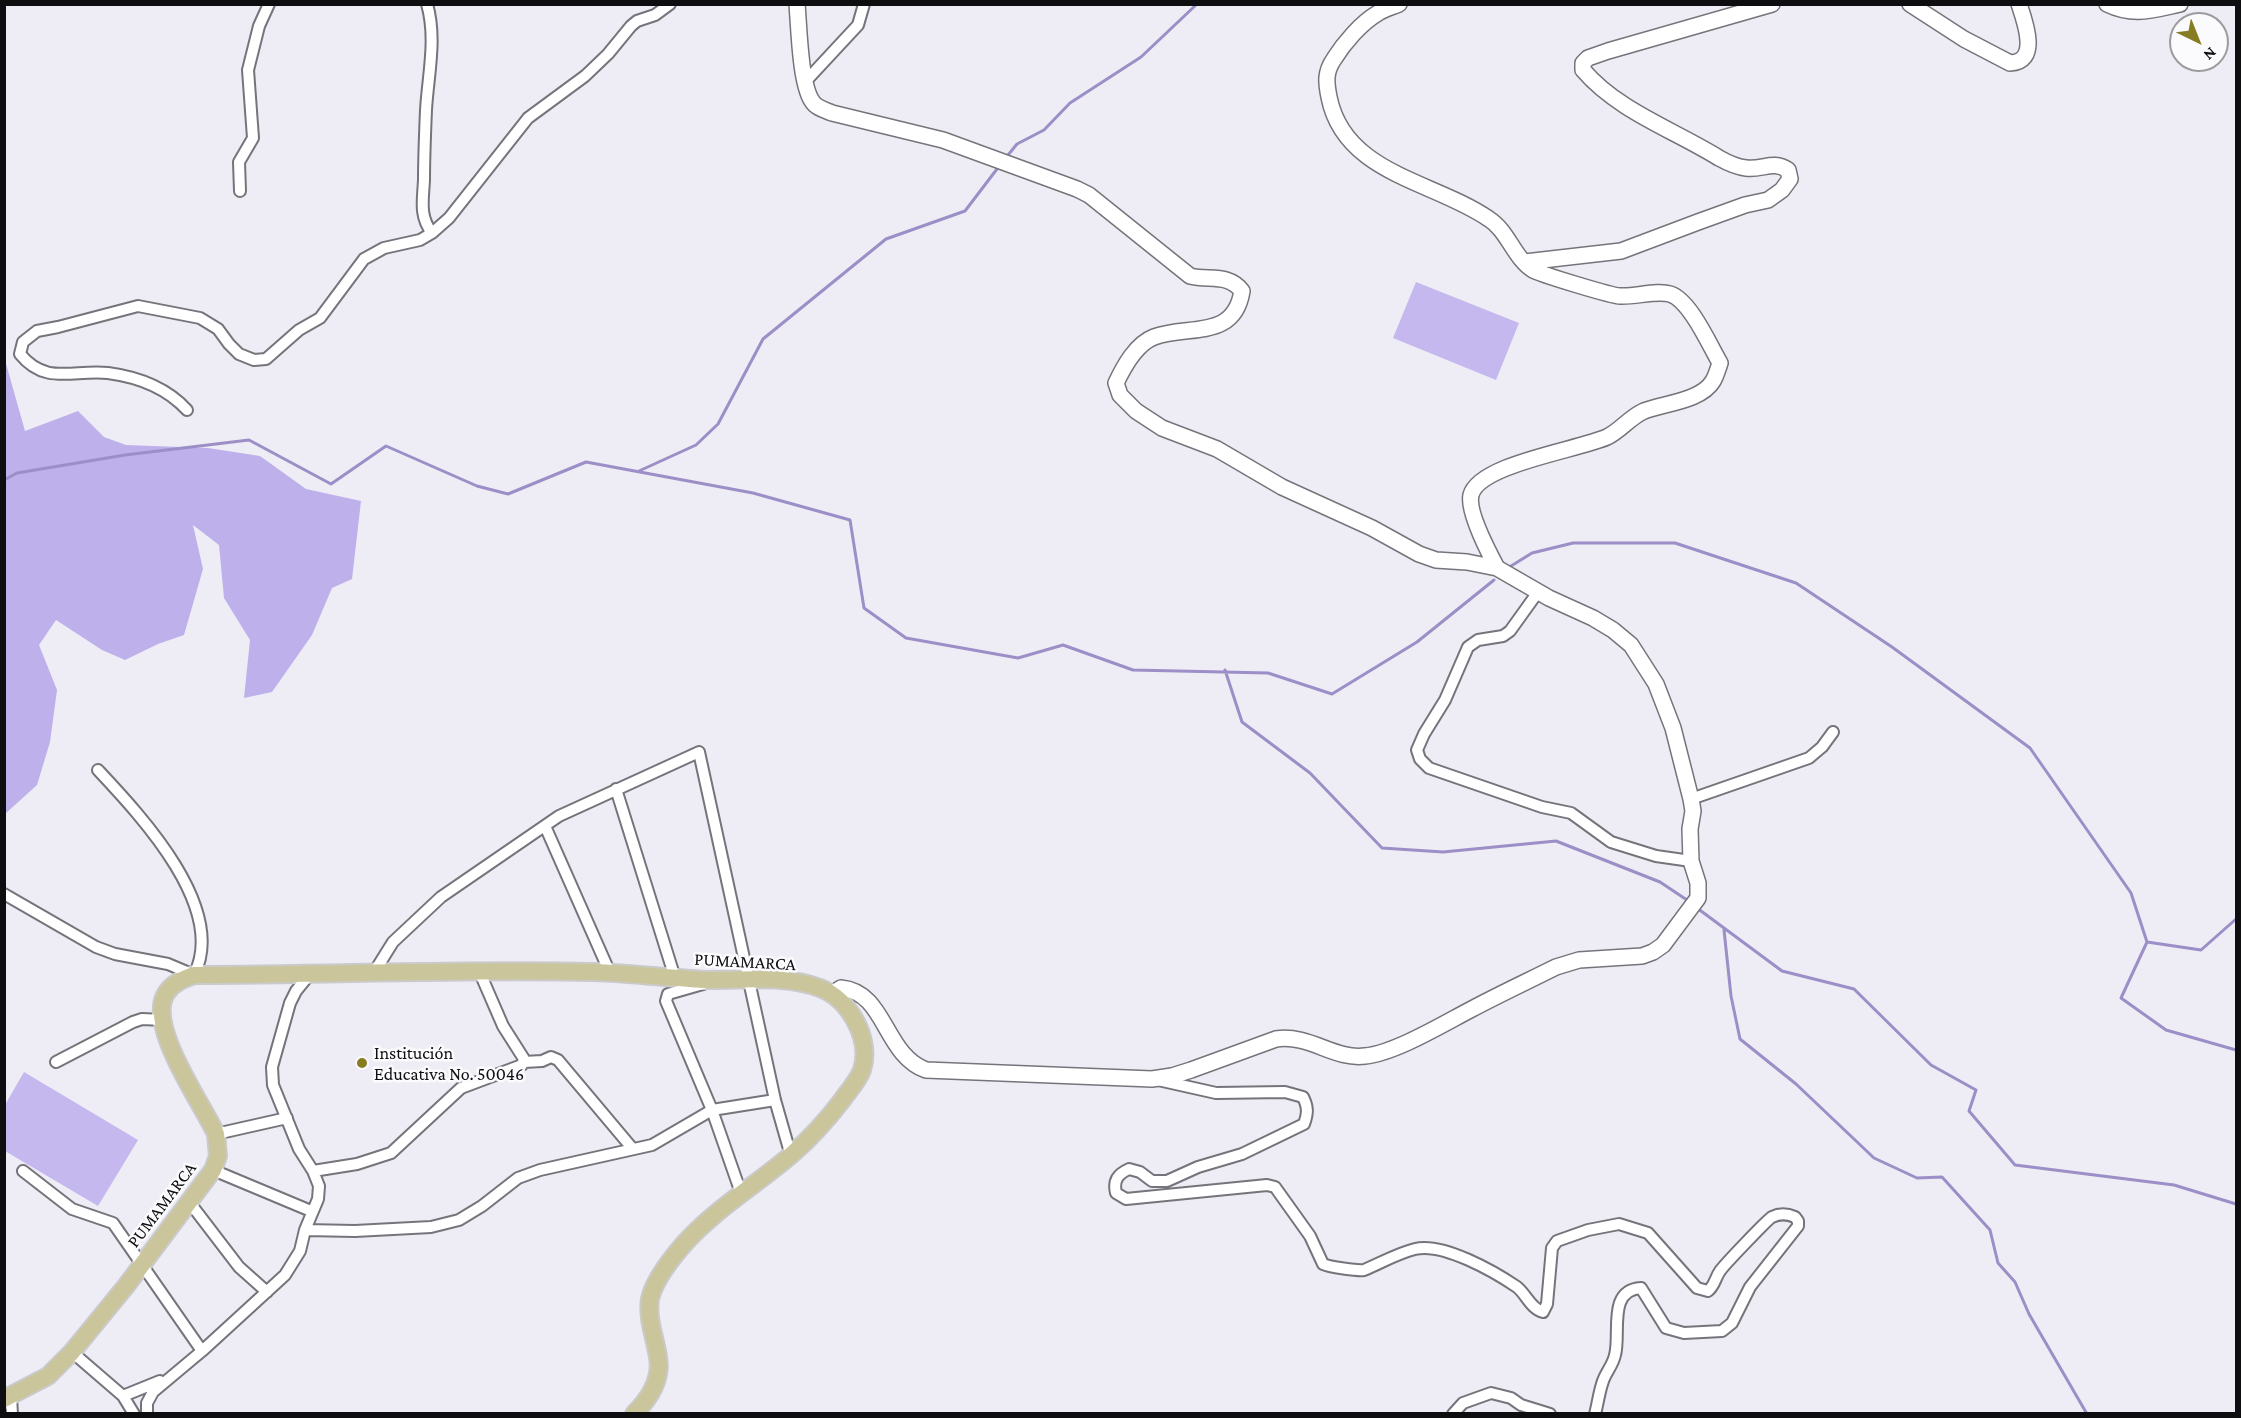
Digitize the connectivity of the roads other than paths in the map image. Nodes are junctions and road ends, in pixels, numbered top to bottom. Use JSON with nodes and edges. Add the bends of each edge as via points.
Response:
{"nodes":[{"id":1,"x":269,"y":4,"type":"edge"},
{"id":2,"x":427,"y":4,"type":"edge"},
{"id":3,"x":670,"y":4,"type":"edge"},
{"id":4,"x":797,"y":4,"type":"edge"},
{"id":5,"x":864,"y":4,"type":"edge"},
{"id":6,"x":1399,"y":4,"type":"edge"},
{"id":7,"x":1772,"y":4,"type":"edge"},
{"id":8,"x":1910,"y":4,"type":"edge"},
{"id":9,"x":2019,"y":4,"type":"edge"},
{"id":10,"x":2107,"y":4,"type":"edge"},
{"id":11,"x":2180,"y":4,"type":"edge"},
{"id":12,"x":805,"y":82,"type":"junction"},
{"id":13,"x":240,"y":191,"type":"dead end"},
{"id":14,"x":432,"y":233,"type":"junction"},
{"id":15,"x":1525,"y":262,"type":"junction"},
{"id":16,"x":187,"y":410,"type":"dead end"},
{"id":17,"x":1497,"y":568,"type":"junction"},
{"id":18,"x":1538,"y":592,"type":"junction"},
{"id":19,"x":1833,"y":732,"type":"dead end"},
{"id":20,"x":98,"y":770,"type":"dead end"},
{"id":21,"x":616,"y":789,"type":"junction"},
{"id":22,"x":1691,"y":799,"type":"junction"},
{"id":23,"x":545,"y":826,"type":"junction"},
{"id":24,"x":1691,"y":861,"type":"junction"},
{"id":25,"x":4,"y":894,"type":"edge"},
{"id":26,"x":480,"y":973,"type":"junction"},
{"id":27,"x":610,"y":973,"type":"junction"},
{"id":28,"x":373,"y":974,"type":"junction"},
{"id":29,"x":195,"y":975,"type":"junction"},
{"id":30,"x":309,"y":975,"type":"junction"},
{"id":31,"x":675,"y":978,"type":"junction"},
{"id":32,"x":751,"y":984,"type":"junction"},
{"id":33,"x":832,"y":994,"type":"junction"},
{"id":34,"x":163,"y":1020,"type":"junction"},
{"id":35,"x":56,"y":1062,"type":"dead end"},
{"id":36,"x":524,"y":1062,"type":"junction"},
{"id":37,"x":1152,"y":1079,"type":"junction"},
{"id":38,"x":775,"y":1100,"type":"junction"},
{"id":39,"x":712,"y":1110,"type":"junction"},
{"id":40,"x":287,"y":1118,"type":"junction"},
{"id":41,"x":216,"y":1134,"type":"junction"},
{"id":42,"x":632,"y":1148,"type":"junction"},
{"id":43,"x":790,"y":1156,"type":"junction"},
{"id":44,"x":213,"y":1170,"type":"junction"},
{"id":45,"x":23,"y":1171,"type":"dead end"},
{"id":46,"x":313,"y":1171,"type":"junction"},
{"id":47,"x":741,"y":1193,"type":"junction"},
{"id":48,"x":190,"y":1203,"type":"junction"},
{"id":49,"x":311,"y":1211,"type":"junction"},
{"id":50,"x":305,"y":1230,"type":"junction"},
{"id":51,"x":143,"y":1264,"type":"junction"},
{"id":52,"x":267,"y":1292,"type":"junction"},
{"id":53,"x":202,"y":1351,"type":"junction"},
{"id":54,"x":72,"y":1352,"type":"junction"},
{"id":55,"x":169,"y":1378,"type":"junction"},
{"id":56,"x":123,"y":1396,"type":"junction"},
{"id":57,"x":9,"y":1403,"type":"edge"},
{"id":58,"x":134,"y":1413,"type":"edge"},
{"id":59,"x":147,"y":1413,"type":"edge"},
{"id":60,"x":634,"y":1413,"type":"edge"},
{"id":61,"x":1453,"y":1413,"type":"edge"},
{"id":62,"x":1550,"y":1413,"type":"edge"},
{"id":63,"x":1594,"y":1413,"type":"edge"}],
"edges":[{"from":1,"to":13,"type":"street","via":[[248,70],[253,138],[239,162]]},
{"from":2,"to":14,"type":"street","via":[[431,53],[422,203]]},
{"from":3,"to":14,"type":"street","via":[[637,21],[585,76],[528,118],[449,218]]},
{"from":4,"to":12,"type":"main road"},
{"from":5,"to":12,"type":"street","via":[[858,25]]},
{"from":6,"to":15,"type":"main road","via":[[1366,22],[1330,65],[1326,76],[1336,122],[1359,149],[1399,176],[1491,220]]},
{"from":7,"to":15,"type":"main road","via":[[1608,51],[1588,58],[1583,70],[1622,104],[1727,162],[1749,168],[1780,165],[1788,170],[1790,179],[1782,190],[1768,200],[1621,251]]},
{"from":8,"to":9,"type":"main road","via":[[2010,63],[2025,56],[2029,46]]},
{"from":10,"to":11,"type":"main road","via":[[2134,13]]},
{"from":12,"to":17,"type":"main road","via":[[811,100],[825,110],[944,140],[1077,189],[1190,276],[1222,278],[1236,284],[1242,291],[1240,303],[1224,322],[1153,338],[1141,346],[1116,383],[1120,395],[1161,428],[1217,449],[1282,487],[1419,554]]},
{"from":14,"to":16,"type":"street","via":[[420,240],[384,248],[364,259],[320,318],[260,360],[239,354],[207,320],[147,307],[37,331],[21,347],[20,354],[37,369],[66,375],[125,376],[161,388]]},
{"from":15,"to":17,"type":"main road","via":[[1534,270],[1619,296],[1670,294],[1684,303],[1720,363],[1714,380],[1701,393],[1640,413],[1595,442],[1522,462],[1480,482],[1471,495],[1473,514]]},
{"from":17,"to":18,"type":"main road"},
{"from":18,"to":22,"type":"main road","via":[[1613,630],[1637,654],[1656,684],[1673,729]]},
{"from":18,"to":24,"type":"street","via":[[1510,631],[1468,647],[1417,750],[1420,759],[1429,768],[1542,807],[1571,813],[1611,842],[1656,856]]},
{"from":19,"to":22,"type":"street","via":[[1809,758]]},
{"from":20,"to":29,"type":"street","via":[[147,824],[192,897],[203,943]]},
{"from":21,"to":23,"type":"street"},
{"from":21,"to":31,"type":"street"},
{"from":21,"to":32,"type":"street","via":[[699,752]]},
{"from":22,"to":24,"type":"main road"},
{"from":23,"to":27,"type":"street"},
{"from":23,"to":28,"type":"street","via":[[441,897],[393,942]]},
{"from":24,"to":37,"type":"main road","via":[[1698,898],[1663,945],[1642,956],[1579,960],[1556,967],[1419,1037],[1367,1056],[1336,1052],[1288,1037],[1172,1076]]},
{"from":25,"to":29,"type":"street","via":[[96,947],[168,964]]},
{"from":26,"to":27,"type":"main road","name":"PUMAMARCA"},
{"from":26,"to":28,"type":"main road","name":"PUMAMARCA"},
{"from":26,"to":36,"type":"street"},
{"from":27,"to":31,"type":"main road","name":"PUMAMARCA"},
{"from":28,"to":30,"type":"main road","name":"PUMAMARCA"},
{"from":29,"to":30,"type":"main road","name":"PUMAMARCA"},
{"from":29,"to":34,"type":"main road","name":"PUMAMARCA","via":[[179,981],[165,993]]},
{"from":30,"to":40,"type":"street","via":[[290,1003],[272,1067],[273,1085]]},
{"from":31,"to":32,"type":"main road","name":"PUMAMARCA"},
{"from":32,"to":33,"type":"main road","name":"PUMAMARCA","via":[[789,980]]},
{"from":32,"to":38,"type":"street"},
{"from":32,"to":39,"type":"street","via":[[706,984],[666,997]]},
{"from":33,"to":37,"type":"main road","via":[[849,988],[869,1001],[903,1054],[914,1066],[926,1070]]},
{"from":33,"to":43,"type":"main road","name":"PUMAMARCA","via":[[856,1021],[863,1050],[861,1070],[822,1126]]},
{"from":34,"to":35,"type":"street","via":[[133,1022]]},
{"from":34,"to":41,"type":"main road","name":"PUMAMARCA","via":[[173,1054]]},
{"from":36,"to":42,"type":"street","via":[[551,1057],[558,1060]]},
{"from":36,"to":46,"type":"street","via":[[504,1074],[461,1088],[391,1154]]},
{"from":37,"to":63,"type":"street","via":[[1216,1094],[1285,1092],[1303,1096],[1307,1115],[1304,1124],[1242,1154],[1167,1180],[1152,1180],[1129,1168],[1116,1179],[1116,1193],[1126,1199],[1275,1187],[1310,1236],[1323,1264],[1331,1267],[1359,1271],[1417,1248],[1449,1251],[1519,1289],[1543,1312],[1552,1248],[1557,1241],[1619,1224],[1648,1233],[1697,1288],[1708,1291],[1726,1263],[1771,1217],[1795,1217],[1798,1226],[1750,1287],[1732,1323],[1722,1331],[1684,1333],[1666,1328],[1641,1288],[1626,1294],[1620,1301],[1616,1354],[1603,1380]]},
{"from":38,"to":39,"type":"street"},
{"from":38,"to":43,"type":"street"},
{"from":39,"to":42,"type":"street","via":[[652,1145]]},
{"from":39,"to":47,"type":"street"},
{"from":40,"to":41,"type":"street"},
{"from":40,"to":46,"type":"street","via":[[298,1149]]},
{"from":41,"to":44,"type":"main road","name":"PUMAMARCA","via":[[218,1156]]},
{"from":42,"to":50,"type":"street","via":[[518,1178],[459,1220],[431,1227]]},
{"from":43,"to":47,"type":"main road","name":"PUMAMARCA"},
{"from":44,"to":48,"type":"main road","name":"PUMAMARCA"},
{"from":44,"to":49,"type":"street"},
{"from":45,"to":51,"type":"street","via":[[72,1209],[113,1223]]},
{"from":46,"to":49,"type":"street","via":[[319,1186],[318,1199]]},
{"from":47,"to":60,"type":"main road","name":"PUMAMARCA","via":[[683,1245],[656,1282],[650,1316],[658,1367],[653,1391]]},
{"from":48,"to":51,"type":"main road","name":"PUMAMARCA"},
{"from":48,"to":52,"type":"street","via":[[239,1267]]},
{"from":49,"to":50,"type":"street"},
{"from":50,"to":52,"type":"street","via":[[300,1251],[285,1275]]},
{"from":51,"to":53,"type":"street"},
{"from":51,"to":54,"type":"main road","name":"PUMAMARCA"},
{"from":52,"to":53,"type":"street"},
{"from":53,"to":55,"type":"street"},
{"from":54,"to":56,"type":"street"},
{"from":54,"to":57,"type":"main road","name":"PUMAMARCA","via":[[48,1376]]},
{"from":55,"to":56,"type":"street"},
{"from":55,"to":59,"type":"street","via":[[153,1392]]},
{"from":56,"to":58,"type":"street"},
{"from":61,"to":62,"type":"street","via":[[1463,1403],[1491,1393]]}]}
